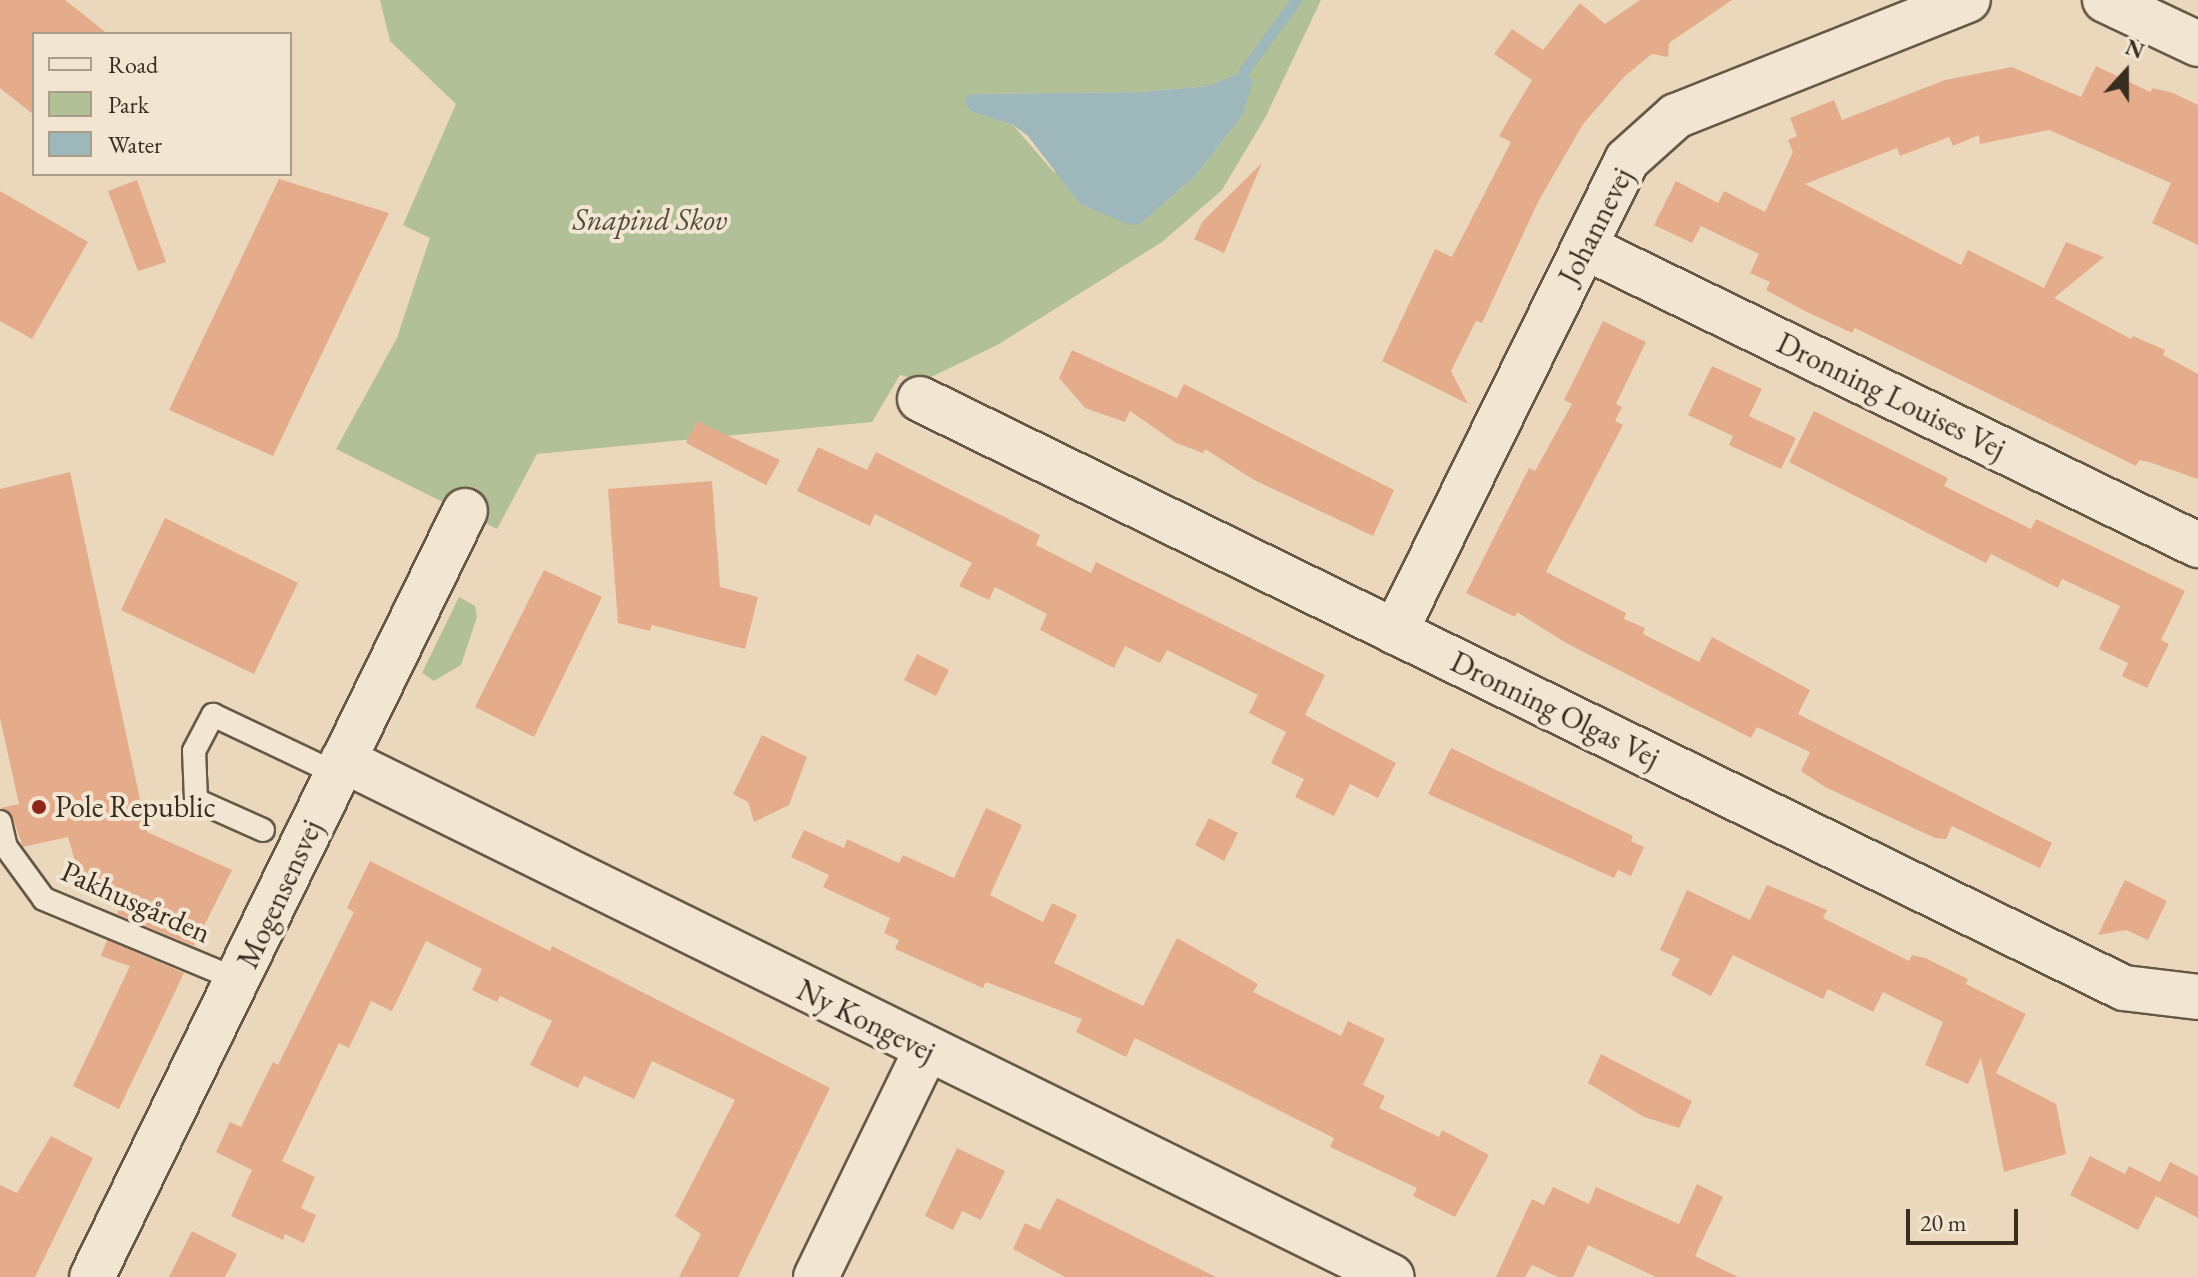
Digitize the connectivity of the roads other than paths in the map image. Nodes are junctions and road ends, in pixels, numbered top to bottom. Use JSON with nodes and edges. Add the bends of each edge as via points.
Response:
{"nodes":[{"id":1,"x":1968,"y":0,"type":"edge"},
{"id":2,"x":2127,"y":5,"type":"edge"},
{"id":3,"x":2198,"y":44,"type":"edge"},
{"id":4,"x":1585,"y":247,"type":"junction"},
{"id":5,"x":920,"y":399,"type":"dead end"},
{"id":6,"x":465,"y":511,"type":"dead end"},
{"id":7,"x":2198,"y":545,"type":"edge"},
{"id":8,"x":1395,"y":632,"type":"junction"},
{"id":9,"x":340,"y":767,"type":"junction"},
{"id":10,"x":0,"y":822,"type":"edge"},
{"id":11,"x":263,"y":830,"type":"dead end"},
{"id":12,"x":239,"y":980,"type":"junction"},
{"id":13,"x":2198,"y":997,"type":"edge"},
{"id":14,"x":926,"y":1050,"type":"junction"},
{"id":15,"x":92,"y":1277,"type":"edge"},
{"id":16,"x":816,"y":1277,"type":"edge"},
{"id":17,"x":1392,"y":1277,"type":"edge"}],
"edges":[{"from":1,"to":4,"type":"street","name":"Johannevej","via":[[1676,116],[1627,160]]},
{"from":2,"to":3,"type":"street"},
{"from":4,"to":7,"type":"street","name":"Dronning Louises Vej"},
{"from":4,"to":8,"type":"street","name":"Johannevej"},
{"from":5,"to":8,"type":"street","name":"Dronning Olgas Vej"},
{"from":6,"to":9,"type":"street","name":"Mogensensvej"},
{"from":8,"to":13,"type":"street","name":"Dronning Olgas Vej","via":[[2124,988]]},
{"from":9,"to":11,"type":"lane","via":[[213,715],[194,751],[196,800]]},
{"from":9,"to":12,"type":"street","name":"Mogensensvej"},
{"from":9,"to":14,"type":"street","name":"Ny Kongevej"},
{"from":10,"to":12,"type":"lane","name":"Pakhusgården","via":[[6,847],[44,899]]},
{"from":12,"to":15,"type":"street","name":"Mogensensvej"},
{"from":14,"to":16,"type":"street"},
{"from":14,"to":17,"type":"street","name":"Ny Kongevej"}]}
